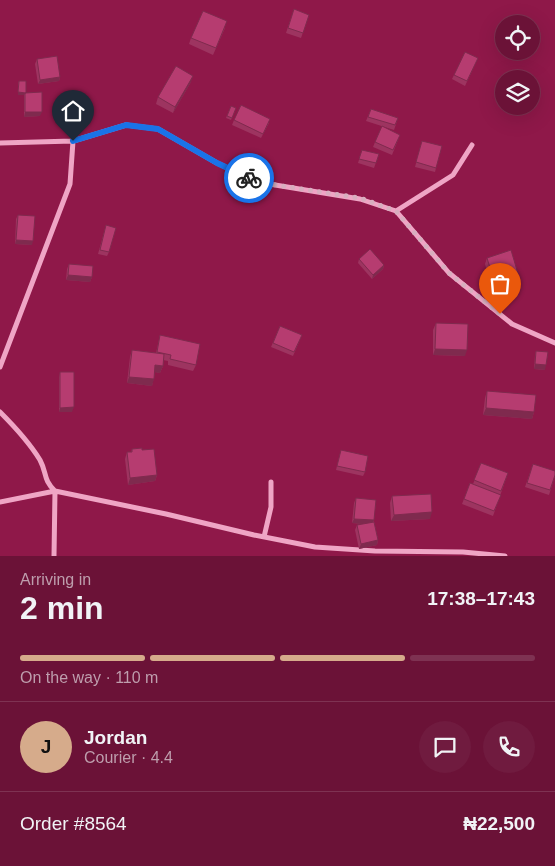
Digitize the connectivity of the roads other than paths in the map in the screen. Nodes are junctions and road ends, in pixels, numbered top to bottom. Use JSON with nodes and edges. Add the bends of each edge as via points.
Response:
{"nodes":[{"id":1,"x":73,"y":141,"type":"junction"},
{"id":2,"x":0,"y":144,"type":"edge"},
{"id":3,"x":472,"y":146,"type":"dead end"},
{"id":4,"x":396,"y":211,"type":"junction"},
{"id":5,"x":555,"y":343,"type":"edge"},
{"id":6,"x":0,"y":367,"type":"edge"},
{"id":7,"x":0,"y":412,"type":"edge"},
{"id":8,"x":271,"y":482,"type":"dead end"},
{"id":9,"x":55,"y":491,"type":"junction"},
{"id":10,"x":0,"y":502,"type":"edge"},
{"id":11,"x":264,"y":537,"type":"junction"},
{"id":12,"x":54,"y":556,"type":"edge"},
{"id":13,"x":505,"y":556,"type":"edge"}],
"edges":[{"from":1,"to":2,"type":"street"},
{"from":1,"to":4,"type":"street","via":[[126,125],[158,129],[257,182],[360,198]]},
{"from":1,"to":6,"type":"street","via":[[70,184]]},
{"from":3,"to":4,"type":"street","via":[[453,174]]},
{"from":4,"to":5,"type":"street","via":[[449,273],[512,324]]},
{"from":7,"to":9,"type":"street","via":[[31,444],[47,484]]},
{"from":8,"to":11,"type":"street","via":[[271,507]]},
{"from":9,"to":10,"type":"street"},
{"from":9,"to":11,"type":"street"},
{"from":9,"to":12,"type":"street"},
{"from":11,"to":13,"type":"street","via":[[315,547]]}]}
